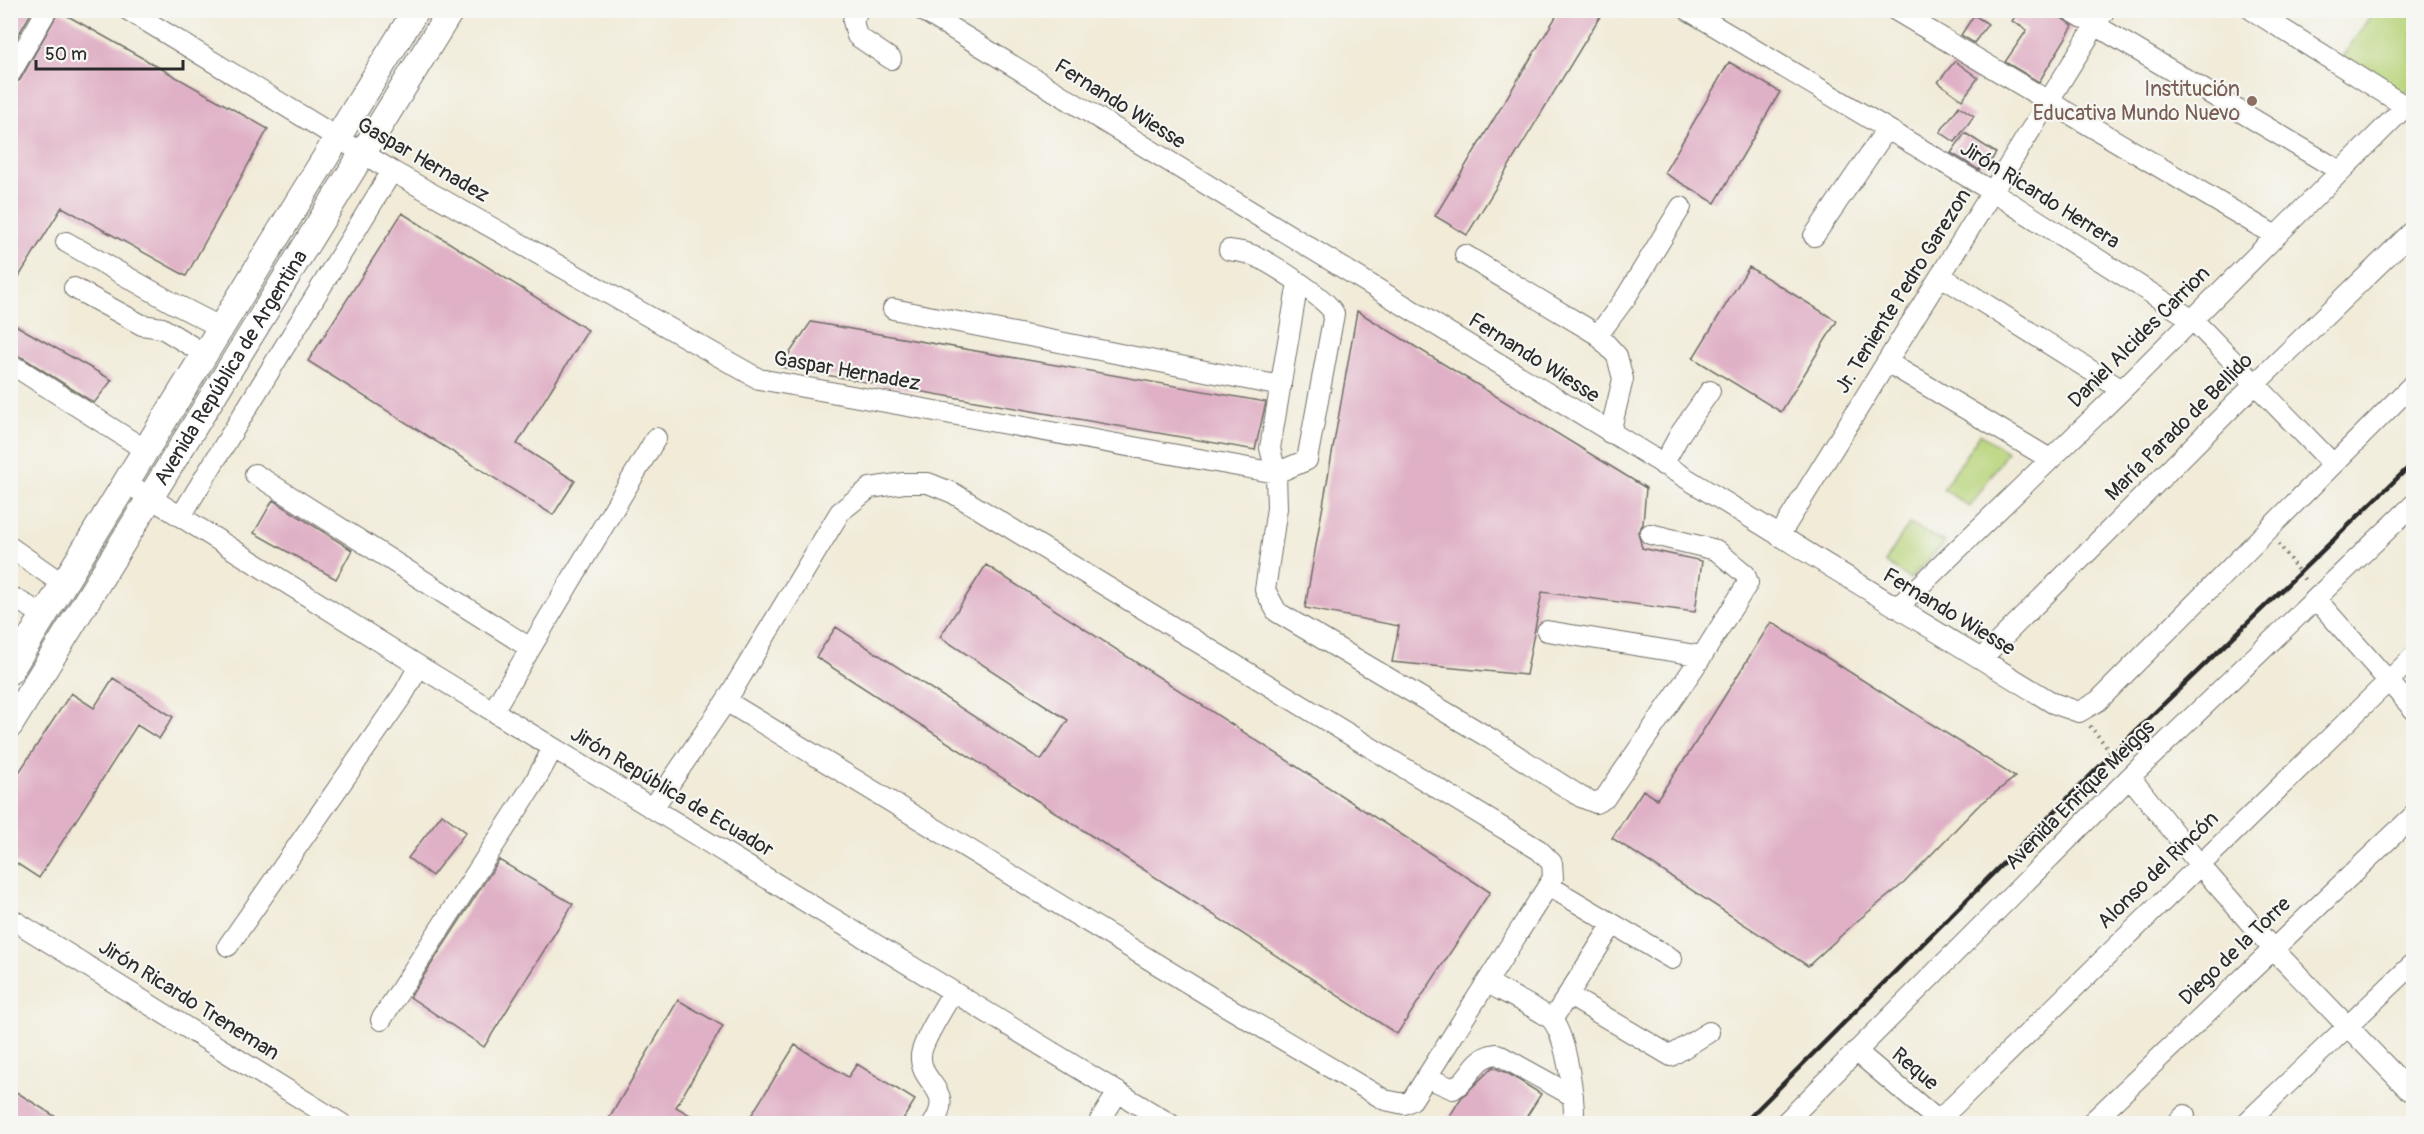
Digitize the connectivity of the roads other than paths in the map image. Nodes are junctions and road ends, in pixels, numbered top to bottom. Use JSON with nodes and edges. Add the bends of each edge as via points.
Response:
{"nodes":[{"id":1,"x":47,"y":10,"type":"edge"},
{"id":2,"x":128,"y":10,"type":"edge"},
{"id":3,"x":416,"y":10,"type":"edge"},
{"id":4,"x":451,"y":10,"type":"edge"},
{"id":5,"x":858,"y":10,"type":"edge"},
{"id":6,"x":1688,"y":10,"type":"edge"},
{"id":7,"x":1895,"y":10,"type":"edge"},
{"id":8,"x":2070,"y":10,"type":"edge"},
{"id":9,"x":2252,"y":10,"type":"edge"},
{"id":10,"x":930,"y":12,"type":"edge"},
{"id":11,"x":2100,"y":18,"type":"edge"},
{"id":12,"x":891,"y":59,"type":"dead end"},
{"id":13,"x":10,"y":74,"type":"edge"},
{"id":14,"x":2409,"y":102,"type":"edge"},
{"id":15,"x":2048,"y":103,"type":"junction"},
{"id":16,"x":1887,"y":129,"type":"junction"},
{"id":17,"x":338,"y":138,"type":"junction"},
{"id":18,"x":364,"y":154,"type":"junction"},
{"id":19,"x":392,"y":171,"type":"junction"},
{"id":20,"x":2340,"y":171,"type":"junction"},
{"id":21,"x":1993,"y":192,"type":"junction"},
{"id":22,"x":1681,"y":207,"type":"dead end"},
{"id":23,"x":2414,"y":230,"type":"edge"},
{"id":24,"x":2274,"y":235,"type":"junction"},
{"id":25,"x":1814,"y":236,"type":"dead end"},
{"id":26,"x":66,"y":242,"type":"dead end"},
{"id":27,"x":1229,"y":250,"type":"dead end"},
{"id":28,"x":1465,"y":255,"type":"dead end"},
{"id":29,"x":1941,"y":276,"type":"junction"},
{"id":30,"x":1298,"y":282,"type":"junction"},
{"id":31,"x":74,"y":288,"type":"dead end"},
{"id":32,"x":893,"y":309,"type":"dead end"},
{"id":33,"x":2193,"y":320,"type":"junction"},
{"id":34,"x":222,"y":328,"type":"junction"},
{"id":35,"x":1598,"y":335,"type":"junction"},
{"id":36,"x":206,"y":355,"type":"junction"},
{"id":37,"x":1887,"y":362,"type":"junction"},
{"id":38,"x":19,"y":369,"type":"dead end"},
{"id":39,"x":2414,"y":383,"type":"edge"},
{"id":40,"x":2255,"y":384,"type":"junction"},
{"id":41,"x":1281,"y":386,"type":"junction"},
{"id":42,"x":2122,"y":390,"type":"junction"},
{"id":43,"x":1710,"y":392,"type":"dead end"},
{"id":44,"x":1610,"y":433,"type":"junction"},
{"id":45,"x":656,"y":438,"type":"dead end"},
{"id":46,"x":147,"y":452,"type":"junction"},
{"id":47,"x":2050,"y":459,"type":"junction"},
{"id":48,"x":2332,"y":464,"type":"junction"},
{"id":49,"x":1663,"y":465,"type":"junction"},
{"id":50,"x":1276,"y":473,"type":"junction"},
{"id":51,"x":255,"y":474,"type":"dead end"},
{"id":52,"x":127,"y":483,"type":"junction"},
{"id":53,"x":151,"y":498,"type":"junction"},
{"id":54,"x":2414,"y":504,"type":"edge"},
{"id":55,"x":181,"y":516,"type":"junction"},
{"id":56,"x":1650,"y":534,"type":"dead end"},
{"id":57,"x":1779,"y":536,"type":"junction"},
{"id":58,"x":10,"y":547,"type":"edge"},
{"id":59,"x":64,"y":585,"type":"junction"},
{"id":60,"x":10,"y":596,"type":"edge"},
{"id":61,"x":2316,"y":599,"type":"junction"},
{"id":62,"x":1897,"y":608,"type":"junction"},
{"id":63,"x":44,"y":615,"type":"junction"},
{"id":64,"x":1547,"y":632,"type":"dead end"},
{"id":65,"x":530,"y":648,"type":"junction"},
{"id":66,"x":1702,"y":656,"type":"junction"},
{"id":67,"x":2414,"y":656,"type":"edge"},
{"id":68,"x":1981,"y":659,"type":"junction"},
{"id":69,"x":419,"y":666,"type":"junction"},
{"id":70,"x":10,"y":671,"type":"edge"},
{"id":71,"x":2388,"y":681,"type":"junction"},
{"id":72,"x":726,"y":701,"type":"junction"},
{"id":73,"x":2414,"y":710,"type":"edge"},
{"id":74,"x":492,"y":711,"type":"junction"},
{"id":75,"x":10,"y":725,"type":"edge"},
{"id":76,"x":553,"y":748,"type":"junction"},
{"id":77,"x":2130,"y":777,"type":"junction"},
{"id":78,"x":653,"y":808,"type":"junction"},
{"id":79,"x":2414,"y":815,"type":"edge"},
{"id":80,"x":2199,"y":864,"type":"junction"},
{"id":81,"x":1549,"y":886,"type":"junction"},
{"id":82,"x":10,"y":918,"type":"edge"},
{"id":83,"x":1613,"y":924,"type":"junction"},
{"id":84,"x":228,"y":946,"type":"dead end"},
{"id":85,"x":2272,"y":948,"type":"junction"},
{"id":86,"x":1672,"y":959,"type":"dead end"},
{"id":87,"x":2414,"y":963,"type":"edge"},
{"id":88,"x":1488,"y":983,"type":"junction"},
{"id":89,"x":953,"y":992,"type":"junction"},
{"id":90,"x":1568,"y":994,"type":"junction"},
{"id":91,"x":381,"y":1020,"type":"dead end"},
{"id":92,"x":1552,"y":1020,"type":"junction"},
{"id":93,"x":2346,"y":1025,"type":"junction"},
{"id":94,"x":1709,"y":1032,"type":"dead end"},
{"id":95,"x":1856,"y":1051,"type":"junction"},
{"id":96,"x":1426,"y":1077,"type":"junction"},
{"id":97,"x":2411,"y":1091,"type":"edge"},
{"id":98,"x":1118,"y":1092,"type":"junction"},
{"id":99,"x":1573,"y":1096,"type":"junction"},
{"id":100,"x":1940,"y":1122,"type":"edge"},
{"id":101,"x":342,"y":1124,"type":"edge"},
{"id":102,"x":933,"y":1124,"type":"edge"},
{"id":103,"x":1098,"y":1124,"type":"edge"},
{"id":104,"x":1170,"y":1124,"type":"edge"},
{"id":105,"x":1574,"y":1124,"type":"edge"},
{"id":106,"x":1784,"y":1124,"type":"edge"},
{"id":107,"x":2090,"y":1124,"type":"edge"},
{"id":108,"x":2245,"y":1124,"type":"edge"}],
"edges":[{"from":1,"to":13,"type":"street"},
{"from":2,"to":17,"type":"street","name":"Gaspar Hernadez"},
{"from":3,"to":17,"type":"main road","name":"Avenida República de Argentina"},
{"from":4,"to":18,"type":"main road","name":"Avenida República de Argentina"},
{"from":5,"to":12,"type":"street","via":[[853,21],[857,36]]},
{"from":6,"to":16,"type":"street","name":"Jirón Ricardo Herrera"},
{"from":7,"to":15,"type":"street"},
{"from":8,"to":11,"type":"street"},
{"from":9,"to":14,"type":"street"},
{"from":10,"to":44,"type":"street","name":"Fernando Wiesse"},
{"from":11,"to":15,"type":"street","name":"Jr. Teniente Pedro Garezon"},
{"from":11,"to":20,"type":"street"},
{"from":14,"to":20,"type":"street","name":"Daniel Alcides Carrion"},
{"from":15,"to":21,"type":"street","name":"Jr. Teniente Pedro Garezon"},
{"from":15,"to":24,"type":"street"},
{"from":16,"to":21,"type":"street","name":"Jirón Ricardo Herrera"},
{"from":16,"to":25,"type":"street"},
{"from":17,"to":18,"type":"street","name":"Gaspar Hernadez"},
{"from":17,"to":34,"type":"main road","name":"Avenida República de Argentina"},
{"from":18,"to":19,"type":"street","name":"Gaspar Hernadez"},
{"from":18,"to":53,"type":"main road","name":"Avenida República de Argentina"},
{"from":19,"to":50,"type":"street","name":"Gaspar Hernadez","via":[[759,379]]},
{"from":19,"to":55,"type":"street"},
{"from":20,"to":24,"type":"street","name":"Daniel Alcides Carrion"},
{"from":21,"to":29,"type":"street","name":"Jr. Teniente Pedro Garezon"},
{"from":21,"to":33,"type":"street","name":"Jirón Ricardo Herrera"},
{"from":22,"to":35,"type":"street"},
{"from":23,"to":40,"type":"street","name":"María Parado de Bellido"},
{"from":24,"to":33,"type":"street","name":"Daniel Alcides Carrion"},
{"from":26,"to":34,"type":"street"},
{"from":27,"to":30,"type":"street","via":[[1254,255]]},
{"from":28,"to":35,"type":"street"},
{"from":29,"to":37,"type":"street","name":"Jr. Teniente Pedro Garezon"},
{"from":29,"to":42,"type":"street"},
{"from":30,"to":41,"type":"street"},
{"from":30,"to":50,"type":"street","via":[[1330,306],[1334,314],[1307,460]]},
{"from":31,"to":36,"type":"street","via":[[142,325],[162,328]]},
{"from":32,"to":41,"type":"street"},
{"from":33,"to":40,"type":"street","name":"Jirón Ricardo Herrera"},
{"from":33,"to":42,"type":"street","name":"Daniel Alcides Carrion"},
{"from":34,"to":36,"type":"main road","name":"Avenida República de Argentina"},
{"from":35,"to":44,"type":"street","via":[[1617,356],[1623,379]]},
{"from":36,"to":46,"type":"main road","name":"Avenida República de Argentina"},
{"from":37,"to":47,"type":"street"},
{"from":37,"to":57,"type":"street","name":"Jr. Teniente Pedro Garezon"},
{"from":38,"to":46,"type":"street"},
{"from":39,"to":48,"type":"street"},
{"from":40,"to":48,"type":"street","name":"Jirón Ricardo Herrera"},
{"from":40,"to":68,"type":"street","name":"María Parado de Bellido"},
{"from":41,"to":50,"type":"street","via":[[1270,448]]},
{"from":42,"to":47,"type":"street","name":"Daniel Alcides Carrion"},
{"from":43,"to":49,"type":"street"},
{"from":44,"to":49,"type":"street","name":"Fernando Wiesse"},
{"from":45,"to":65,"type":"street"},
{"from":46,"to":52,"type":"main road","name":"Avenida República de Argentina"},
{"from":47,"to":62,"type":"street","name":"Daniel Alcides Carrion"},
{"from":48,"to":68,"type":"street","name":"Fernando Wiesse","via":[[2098,700],[2079,712],[2053,703]]},
{"from":49,"to":57,"type":"street","name":"Fernando Wiesse"},
{"from":50,"to":66,"type":"street","via":[[1277,508],[1265,590],[1276,612],[1581,797],[1596,803],[1605,798]]},
{"from":51,"to":65,"type":"street"},
{"from":52,"to":53,"type":"street","name":"Jirón República de Ecuador"},
{"from":52,"to":59,"type":"main road","name":"Avenida República de Argentina"},
{"from":53,"to":55,"type":"street","name":"Jirón República de Ecuador"},
{"from":53,"to":75,"type":"main road","name":"Avenida República de Argentina"},
{"from":54,"to":61,"type":"street","name":"Avenida Enrique Meiggs"},
{"from":55,"to":69,"type":"street","name":"Jirón República de Ecuador"},
{"from":56,"to":66,"type":"street","via":[[1716,550],[1748,578],[1749,583]]},
{"from":57,"to":62,"type":"street","name":"Fernando Wiesse"},
{"from":58,"to":59,"type":"street"},
{"from":59,"to":63,"type":"main road","name":"Avenida República de Argentina"},
{"from":60,"to":63,"type":"street"},
{"from":61,"to":71,"type":"street"},
{"from":61,"to":77,"type":"street","name":"Avenida Enrique Meiggs"},
{"from":62,"to":68,"type":"street","name":"Fernando Wiesse"},
{"from":63,"to":70,"type":"main road","name":"Avenida República de Argentina"},
{"from":64,"to":66,"type":"street"},
{"from":65,"to":74,"type":"street"},
{"from":67,"to":71,"type":"street","name":"Alonso del Rincón"},
{"from":69,"to":74,"type":"street","name":"Jirón República de Ecuador"},
{"from":69,"to":84,"type":"street"},
{"from":71,"to":73,"type":"street"},
{"from":71,"to":80,"type":"street","name":"Alonso del Rincón"},
{"from":72,"to":78,"type":"street"},
{"from":72,"to":81,"type":"street","via":[[840,512],[870,488],[928,483],[953,493],[1539,850],[1552,863]]},
{"from":72,"to":96,"type":"street","via":[[1385,1100],[1404,1104],[1412,1100]]},
{"from":74,"to":76,"type":"street","name":"Jirón República de Ecuador"},
{"from":76,"to":78,"type":"street","name":"Jirón República de Ecuador"},
{"from":76,"to":91,"type":"street"},
{"from":77,"to":80,"type":"street"},
{"from":77,"to":95,"type":"street","name":"Avenida Enrique Meiggs"},
{"from":78,"to":89,"type":"street","name":"Jirón República de Ecuador"},
{"from":79,"to":85,"type":"street","name":"Diego de la Torre"},
{"from":80,"to":85,"type":"street"},
{"from":80,"to":100,"type":"street","name":"Alonso del Rincón"},
{"from":81,"to":83,"type":"street"},
{"from":81,"to":88,"type":"street"},
{"from":82,"to":101,"type":"street","name":"Jirón Ricardo Treneman"},
{"from":83,"to":86,"type":"street"},
{"from":83,"to":90,"type":"street"},
{"from":85,"to":93,"type":"street"},
{"from":85,"to":107,"type":"street","name":"Diego de la Torre"},
{"from":87,"to":93,"type":"street"},
{"from":88,"to":92,"type":"street"},
{"from":88,"to":96,"type":"street"},
{"from":89,"to":98,"type":"street","name":"Jirón República de Ecuador"},
{"from":89,"to":102,"type":"street","via":[[921,1054],[923,1069],[941,1099],[940,1112]]},
{"from":90,"to":92,"type":"street"},
{"from":90,"to":94,"type":"street","via":[[1671,1056]]},
{"from":92,"to":99,"type":"street","via":[[1568,1064]]},
{"from":93,"to":97,"type":"street"},
{"from":93,"to":108,"type":"street"},
{"from":95,"to":100,"type":"street","name":"Reque"},
{"from":95,"to":106,"type":"street","name":"Avenida Enrique Meiggs"},
{"from":96,"to":99,"type":"street","via":[[1454,1089],[1465,1083],[1486,1055],[1497,1054]]},
{"from":98,"to":103,"type":"street"},
{"from":98,"to":104,"type":"street","name":"Jirón República de Ecuador"},
{"from":99,"to":105,"type":"street"}]}
